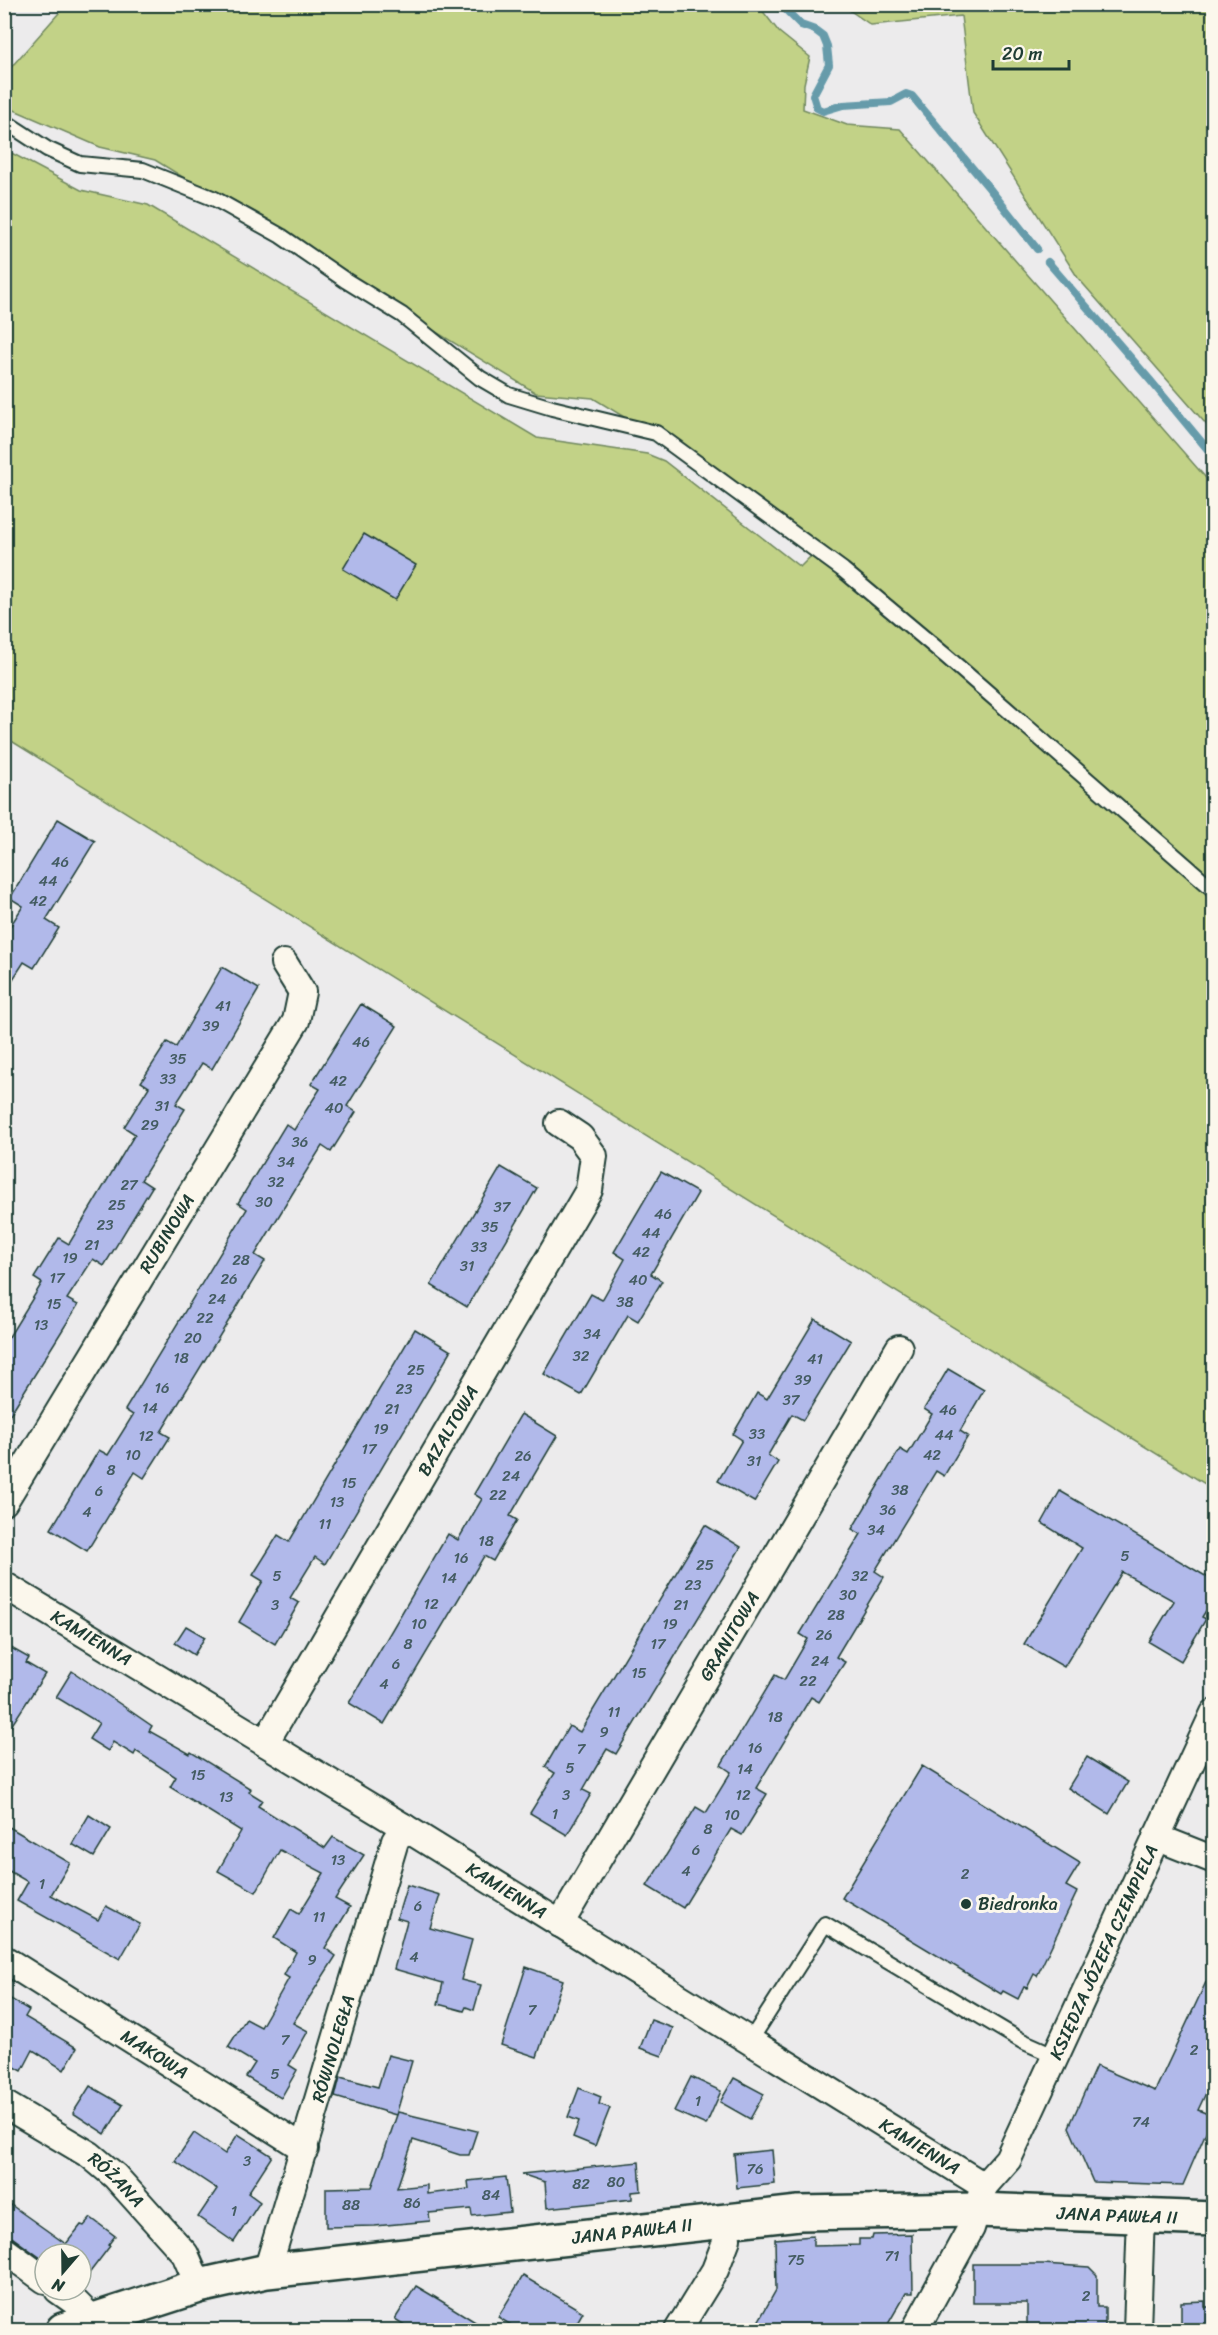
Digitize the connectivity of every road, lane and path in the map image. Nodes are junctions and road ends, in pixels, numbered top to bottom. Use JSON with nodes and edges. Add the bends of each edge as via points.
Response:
{"nodes":[{"id":1,"x":4,"y":121,"type":"edge"},
{"id":2,"x":1214,"y":890,"type":"edge"},
{"id":3,"x":284,"y":963,"type":"dead end"},
{"id":4,"x":559,"y":1123,"type":"dead end"},
{"id":5,"x":899,"y":1348,"type":"dead end"},
{"id":6,"x":4,"y":1502,"type":"edge"},
{"id":7,"x":4,"y":1585,"type":"edge"},
{"id":8,"x":1214,"y":1713,"type":"edge"},
{"id":9,"x":265,"y":1743,"type":"junction"},
{"id":10,"x":404,"y":1827,"type":"junction"},
{"id":11,"x":1156,"y":1837,"type":"junction"},
{"id":12,"x":1214,"y":1860,"type":"edge"},
{"id":13,"x":560,"y":1924,"type":"junction"},
{"id":14,"x":4,"y":1959,"type":"edge"},
{"id":15,"x":750,"y":2041,"type":"junction"},
{"id":16,"x":1056,"y":2056,"type":"junction"},
{"id":17,"x":4,"y":2104,"type":"edge"},
{"id":18,"x":305,"y":2149,"type":"junction"},
{"id":19,"x":981,"y":2198,"type":"junction"},
{"id":20,"x":1141,"y":2215,"type":"junction"},
{"id":21,"x":1214,"y":2219,"type":"edge"},
{"id":22,"x":724,"y":2221,"type":"junction"},
{"id":23,"x":4,"y":2250,"type":"edge"},
{"id":24,"x":33,"y":2271,"type":"edge"},
{"id":25,"x":267,"y":2271,"type":"junction"},
{"id":26,"x":199,"y":2286,"type":"junction"},
{"id":27,"x":75,"y":2302,"type":"edge"},
{"id":28,"x":94,"y":2321,"type":"junction"},
{"id":29,"x":63,"y":2331,"type":"edge"},
{"id":30,"x":678,"y":2331,"type":"edge"},
{"id":31,"x":915,"y":2331,"type":"edge"},
{"id":32,"x":1137,"y":2331,"type":"edge"}],
"edges":[{"from":1,"to":2,"type":"lane","via":[[46,149],[80,164],[143,170],[215,199],[281,236],[402,315],[480,378],[509,395],[656,433],[843,570]]},
{"from":3,"to":6,"type":"street","name":"RUBINOWA","via":[[302,992],[296,1021]]},
{"from":4,"to":9,"type":"street","name":"BAZALTOWA","via":[[580,1137],[594,1156],[589,1190]]},
{"from":5,"to":13,"type":"street","name":"GRANITOWA"},
{"from":7,"to":9,"type":"street","name":"KAMIENNA"},
{"from":8,"to":11,"type":"street","name":"KSIĘDZA JÓZEFA CZEMPIELA"},
{"from":9,"to":10,"type":"street","name":"KAMIENNA"},
{"from":10,"to":13,"type":"street","name":"KAMIENNA"},
{"from":10,"to":18,"type":"street","name":"RÓWNOLEGŁA","via":[[395,1841]]},
{"from":11,"to":12,"type":"street"},
{"from":11,"to":16,"type":"street","name":"KSIĘDZA JÓZEFA CZEMPIELA"},
{"from":13,"to":15,"type":"street","name":"KAMIENNA"},
{"from":14,"to":18,"type":"street","name":"MAKOWA"},
{"from":15,"to":16,"type":"lane","via":[[825,1924],[1022,2041]]},
{"from":15,"to":19,"type":"street","name":"KAMIENNA"},
{"from":16,"to":19,"type":"street","name":"KSIĘDZA JÓZEFA CZEMPIELA","via":[[1008,2159]]},
{"from":17,"to":26,"type":"street","name":"RÓŻANA","via":[[90,2156],[115,2176],[185,2254]]},
{"from":18,"to":25,"type":"street","name":"RÓWNOLEGŁA"},
{"from":19,"to":20,"type":"street","name":"JANA PAWŁA II"},
{"from":19,"to":22,"type":"street","name":"JANA PAWŁA II"},
{"from":19,"to":31,"type":"street","name":"KSIĘDZA JÓZEFA CZEMPIELA","via":[[971,2228]]},
{"from":20,"to":21,"type":"street","name":"JANA PAWŁA II"},
{"from":20,"to":32,"type":"street"},
{"from":22,"to":25,"type":"street","name":"JANA PAWŁA II"},
{"from":22,"to":30,"type":"street","via":[[726,2239],[714,2270]]},
{"from":23,"to":24,"type":"street"},
{"from":25,"to":26,"type":"street","name":"JANA PAWŁA II"},
{"from":26,"to":28,"type":"street","name":"JANA PAWŁA II"},
{"from":27,"to":28,"type":"street"},
{"from":28,"to":29,"type":"street","name":"JANA PAWŁA II"}]}
